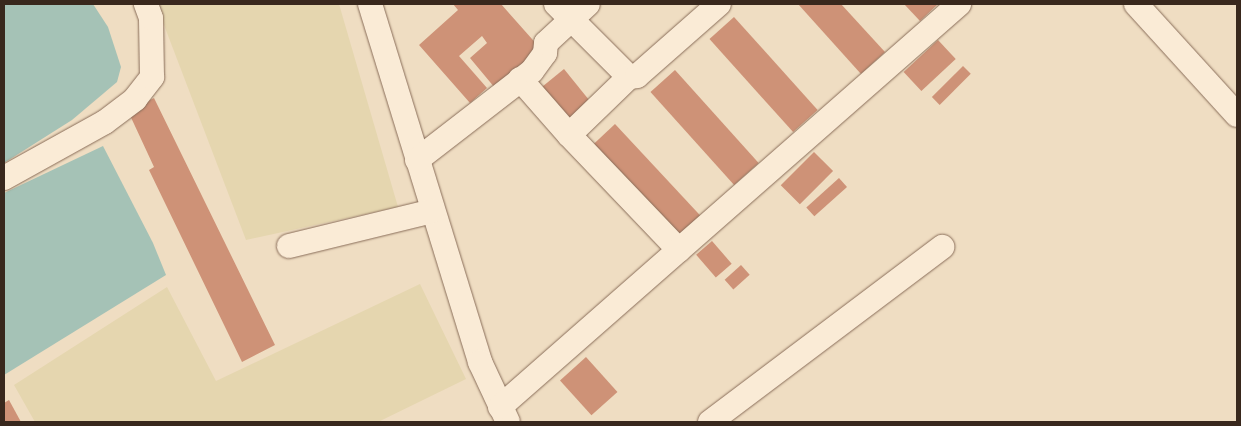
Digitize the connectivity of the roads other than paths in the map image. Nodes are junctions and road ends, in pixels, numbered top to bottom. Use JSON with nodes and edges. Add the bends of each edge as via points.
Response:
{"nodes":[{"id":1,"x":146,"y":4,"type":"edge"},
{"id":2,"x":370,"y":4,"type":"edge"},
{"id":3,"x":718,"y":4,"type":"edge"},
{"id":4,"x":959,"y":4,"type":"edge"},
{"id":5,"x":1136,"y":4,"type":"edge"},
{"id":6,"x":572,"y":9,"type":"edge"},
{"id":7,"x":629,"y":77,"type":"junction"},
{"id":8,"x":520,"y":79,"type":"junction"},
{"id":9,"x":1237,"y":115,"type":"edge"},
{"id":10,"x":569,"y":135,"type":"junction"},
{"id":11,"x":417,"y":160,"type":"junction"},
{"id":12,"x":4,"y":178,"type":"edge"},
{"id":13,"x":433,"y":211,"type":"junction"},
{"id":14,"x":289,"y":246,"type":"dead end"},
{"id":15,"x":942,"y":247,"type":"dead end"},
{"id":16,"x":679,"y":250,"type":"junction"},
{"id":17,"x":504,"y":415,"type":"edge"},
{"id":18,"x":710,"y":422,"type":"edge"}],
"edges":[{"from":1,"to":12,"type":"street","via":[[151,18],[152,77],[135,99],[106,122]]},
{"from":2,"to":11,"type":"street"},
{"from":3,"to":7,"type":"street","via":[[637,76]]},
{"from":4,"to":16,"type":"street"},
{"from":5,"to":9,"type":"street"},
{"from":6,"to":7,"type":"street"},
{"from":6,"to":8,"type":"street","via":[[546,43],[545,53],[532,71]]},
{"from":7,"to":10,"type":"street"},
{"from":8,"to":10,"type":"street"},
{"from":8,"to":11,"type":"street"},
{"from":10,"to":16,"type":"street"},
{"from":11,"to":13,"type":"street"},
{"from":13,"to":14,"type":"street"},
{"from":13,"to":17,"type":"street","via":[[480,362]]},
{"from":15,"to":18,"type":"street"},
{"from":16,"to":17,"type":"street"}]}
